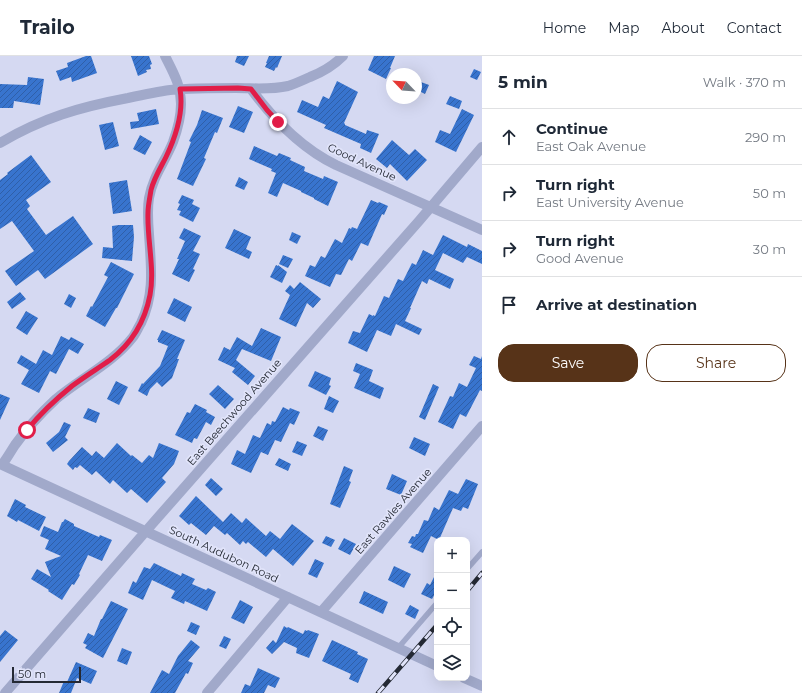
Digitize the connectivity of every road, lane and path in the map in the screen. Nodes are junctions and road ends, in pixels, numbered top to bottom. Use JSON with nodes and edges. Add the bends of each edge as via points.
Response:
{"nodes":[{"id":1,"x":164,"y":56,"type":"edge"},
{"id":2,"x":343,"y":56,"type":"edge"},
{"id":3,"x":180,"y":89,"type":"junction"},
{"id":4,"x":251,"y":89,"type":"junction"},
{"id":5,"x":0,"y":143,"type":"edge"},
{"id":6,"x":482,"y":147,"type":"edge"},
{"id":7,"x":431,"y":206,"type":"junction"},
{"id":8,"x":482,"y":230,"type":"edge"},
{"id":9,"x":482,"y":426,"type":"edge"},
{"id":10,"x":1,"y":464,"type":"edge"},
{"id":11,"x":146,"y":531,"type":"junction"},
{"id":12,"x":482,"y":552,"type":"edge"},
{"id":13,"x":470,"y":565,"type":"edge"},
{"id":14,"x":288,"y":597,"type":"junction"},
{"id":15,"x":434,"y":606,"type":"edge"},
{"id":16,"x":321,"y":612,"type":"junction"},
{"id":17,"x":398,"y":648,"type":"junction"},
{"id":18,"x":434,"y":665,"type":"edge"},
{"id":19,"x":470,"y":681,"type":"edge"},
{"id":20,"x":482,"y":686,"type":"edge"},
{"id":21,"x":5,"y":693,"type":"edge"},
{"id":22,"x":206,"y":693,"type":"edge"}],
"edges":[{"from":1,"to":3,"type":"street"},
{"from":2,"to":4,"type":"street","via":[[323,72],[291,85]]},
{"from":3,"to":4,"type":"street"},
{"from":3,"to":5,"type":"street","via":[[75,109],[44,120]]},
{"from":3,"to":10,"type":"street","via":[[178,126],[173,143],[155,177],[150,197],[148,214],[151,287],[144,316],[134,336],[122,349],[56,399],[32,423]]},
{"from":4,"to":7,"type":"street","name":"Good Avenue","via":[[285,129],[316,154]]},
{"from":6,"to":7,"type":"street","name":"East Beechwood Avenue"},
{"from":7,"to":8,"type":"street","name":"Good Avenue"},
{"from":7,"to":11,"type":"street","name":"East Beechwood Avenue"},
{"from":9,"to":16,"type":"street","name":"East Rawles Avenue"},
{"from":10,"to":11,"type":"street","name":"South Audubon Road"},
{"from":11,"to":14,"type":"street","name":"South Audubon Road"},
{"from":11,"to":21,"type":"street","name":"East Beechwood Avenue"},
{"from":12,"to":13,"type":"lane"},
{"from":14,"to":16,"type":"street","name":"South Audubon Road"},
{"from":14,"to":22,"type":"street"},
{"from":15,"to":17,"type":"lane"},
{"from":16,"to":17,"type":"street","name":"South Audubon Road"},
{"from":17,"to":18,"type":"street","name":"South Audubon Road"},
{"from":19,"to":20,"type":"street"}]}
